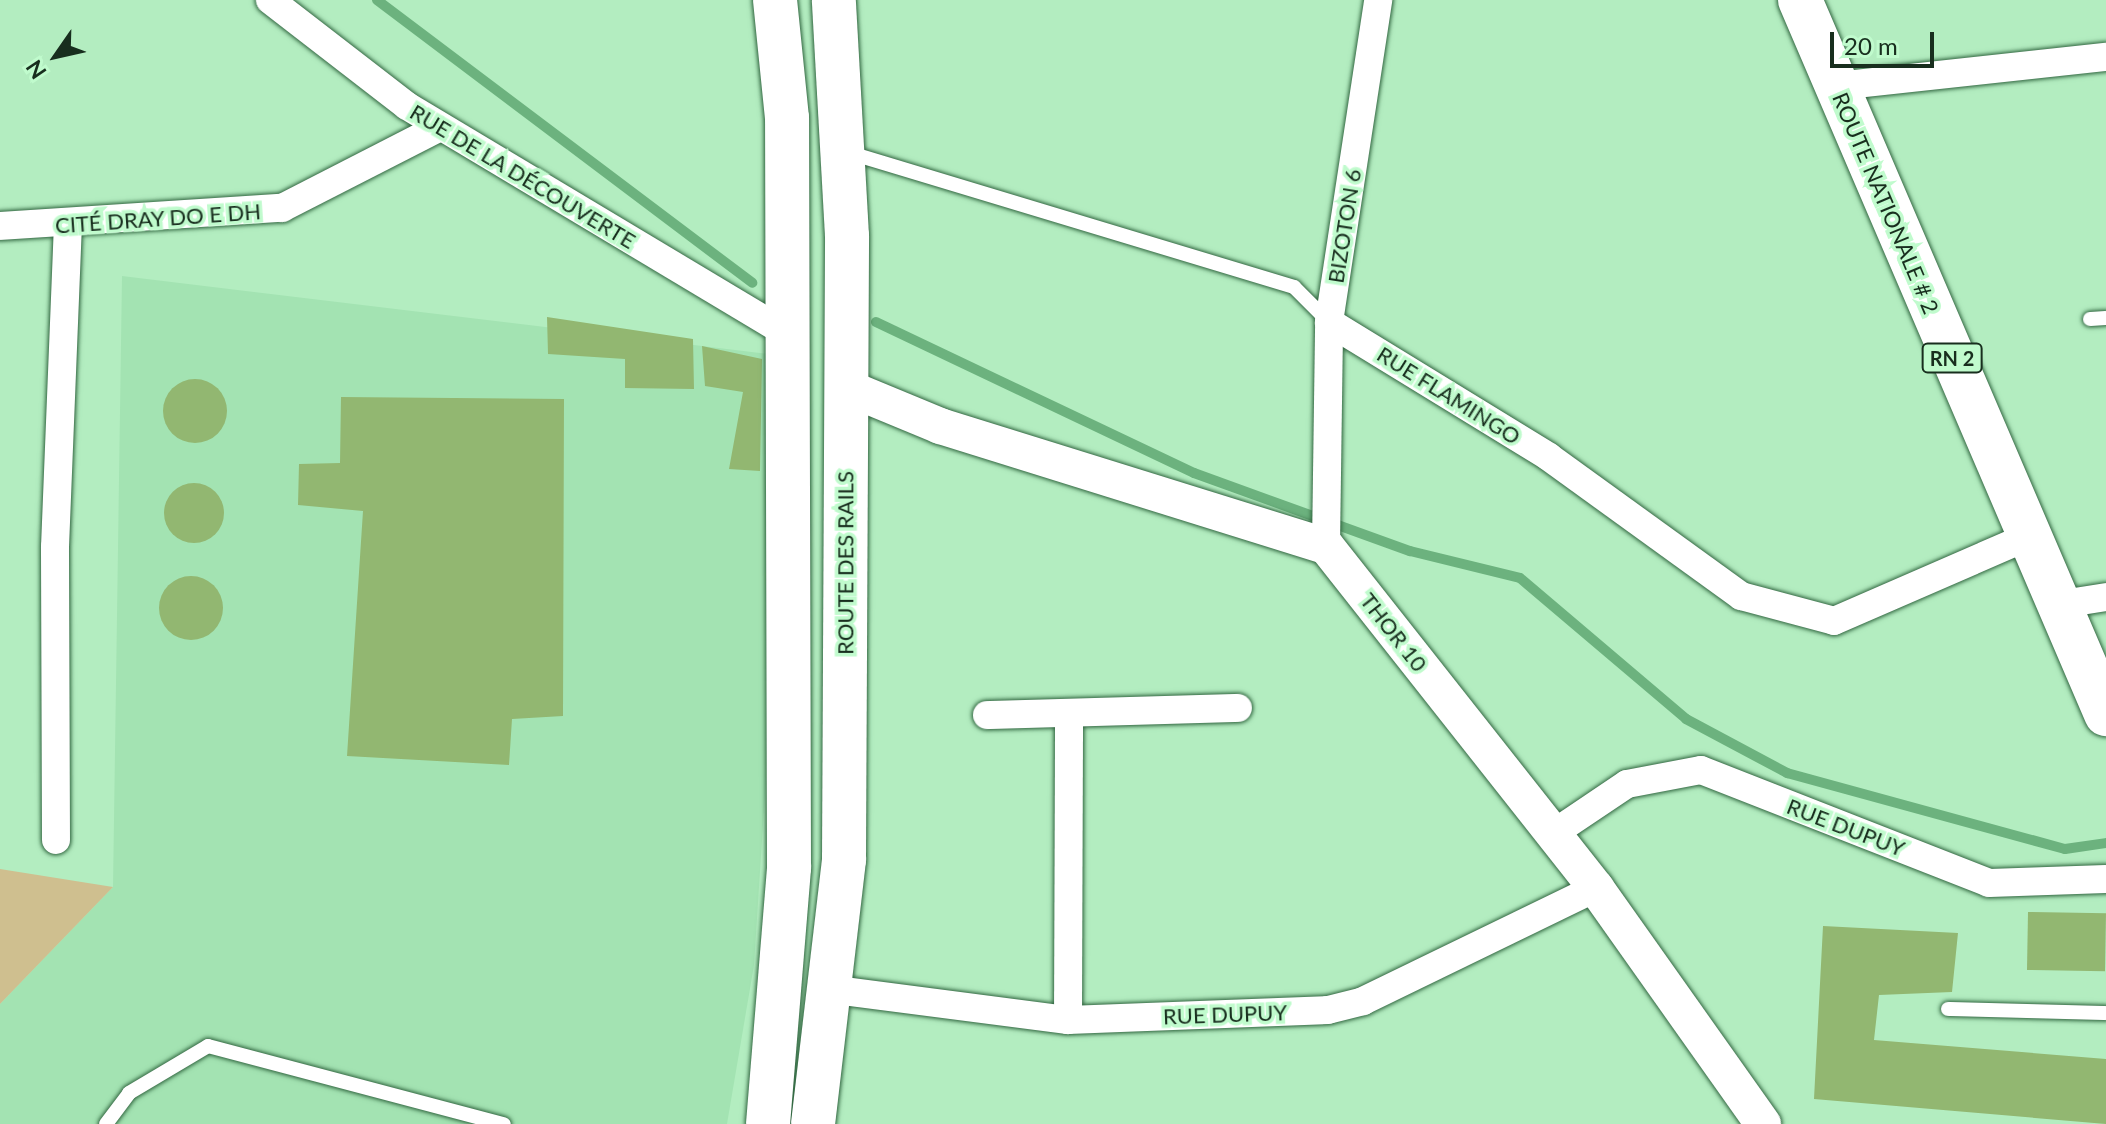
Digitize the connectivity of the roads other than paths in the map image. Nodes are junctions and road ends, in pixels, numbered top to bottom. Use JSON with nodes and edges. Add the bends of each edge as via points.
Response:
{"nodes":[{"id":1,"x":270,"y":0,"type":"edge"},
{"id":2,"x":775,"y":0,"type":"edge"},
{"id":3,"x":834,"y":0,"type":"edge"},
{"id":4,"x":1378,"y":0,"type":"edge"},
{"id":5,"x":1800,"y":0,"type":"edge"},
{"id":6,"x":2106,"y":57,"type":"edge"},
{"id":7,"x":1837,"y":86,"type":"junction"},
{"id":8,"x":440,"y":127,"type":"junction"},
{"id":9,"x":843,"y":150,"type":"junction"},
{"id":10,"x":0,"y":226,"type":"edge"},
{"id":11,"x":68,"y":226,"type":"junction"},
{"id":12,"x":2106,"y":318,"type":"edge"},
{"id":13,"x":2090,"y":319,"type":"dead end"},
{"id":14,"x":1329,"y":322,"type":"junction"},
{"id":15,"x":789,"y":335,"type":"junction"},
{"id":16,"x":846,"y":372,"type":"junction"},
{"id":17,"x":2027,"y":537,"type":"junction"},
{"id":18,"x":1326,"y":546,"type":"junction"},
{"id":19,"x":2106,"y":597,"type":"edge"},
{"id":20,"x":2062,"y":604,"type":"junction"},
{"id":21,"x":1238,"y":708,"type":"dead end"},
{"id":22,"x":1069,"y":713,"type":"junction"},
{"id":23,"x":2106,"y":714,"type":"edge"},
{"id":24,"x":987,"y":715,"type":"dead end"},
{"id":25,"x":1554,"y":833,"type":"junction"},
{"id":26,"x":56,"y":840,"type":"dead end"},
{"id":27,"x":2106,"y":879,"type":"edge"},
{"id":28,"x":1596,"y":888,"type":"junction"},
{"id":29,"x":828,"y":989,"type":"junction"},
{"id":30,"x":1948,"y":1009,"type":"dead end"},
{"id":31,"x":2106,"y":1013,"type":"edge"},
{"id":32,"x":1068,"y":1020,"type":"junction"},
{"id":33,"x":106,"y":1124,"type":"edge"},
{"id":34,"x":504,"y":1124,"type":"edge"},
{"id":35,"x":768,"y":1124,"type":"edge"},
{"id":36,"x":813,"y":1124,"type":"edge"},
{"id":37,"x":1763,"y":1124,"type":"edge"}],
"edges":[{"from":1,"to":8,"type":"street","name":"RUE DE LA DÉCOUVERTE"},
{"from":2,"to":15,"type":"main road","via":[[787,118]]},
{"from":3,"to":9,"type":"main road","name":"ROUTE DES RAILS"},
{"from":4,"to":14,"type":"street","name":"BIZOTON 6"},
{"from":5,"to":7,"type":"main road","name":"ROUTE NATIONALE # 2","number":"RN 2"},
{"from":6,"to":7,"type":"street"},
{"from":7,"to":17,"type":"main road","name":"ROUTE NATIONALE # 2","number":"RN 2"},
{"from":8,"to":11,"type":"street","name":"CITÉ DRAY DO E DH","via":[[282,208]]},
{"from":8,"to":15,"type":"street","name":"RUE DE LA DÉCOUVERTE"},
{"from":9,"to":14,"type":"lane","name":"RUE FLAMINGO","via":[[1294,287]]},
{"from":9,"to":16,"type":"main road","name":"ROUTE DES RAILS"},
{"from":10,"to":11,"type":"street","name":"CITÉ DRAY DO E DH"},
{"from":11,"to":26,"type":"street","via":[[55,547]]},
{"from":12,"to":13,"type":"lane"},
{"from":14,"to":17,"type":"street","name":"RUE FLAMINGO","via":[[1549,457],[1741,596],[1834,621]]},
{"from":14,"to":18,"type":"street","name":"BIZOTON 6"},
{"from":15,"to":35,"type":"main road","via":[[789,868]]},
{"from":16,"to":18,"type":"street","via":[[940,426]]},
{"from":16,"to":29,"type":"main road","name":"ROUTE DES RAILS","via":[[844,860]]},
{"from":17,"to":20,"type":"main road","name":"ROUTE NATIONALE # 2","number":"RN 2"},
{"from":18,"to":25,"type":"street","name":"THOR 10"},
{"from":19,"to":20,"type":"street"},
{"from":20,"to":23,"type":"main road","name":"ROUTE NATIONALE # 2","number":"RN 2"},
{"from":21,"to":22,"type":"street"},
{"from":22,"to":24,"type":"street"},
{"from":22,"to":32,"type":"street"},
{"from":25,"to":27,"type":"street","name":"RUE DUPUY","via":[[1627,784],[1701,770],[1989,883]]},
{"from":25,"to":28,"type":"street","name":"THOR 10"},
{"from":28,"to":32,"type":"street","name":"RUE DUPUY","via":[[1346,1008]]},
{"from":28,"to":37,"type":"street","name":"THOR 10"},
{"from":29,"to":32,"type":"street","name":"RUE DUPUY"},
{"from":29,"to":36,"type":"main road","name":"ROUTE DES RAILS"},
{"from":30,"to":31,"type":"lane"},
{"from":33,"to":34,"type":"lane","via":[[129,1093],[208,1046]]}]}
